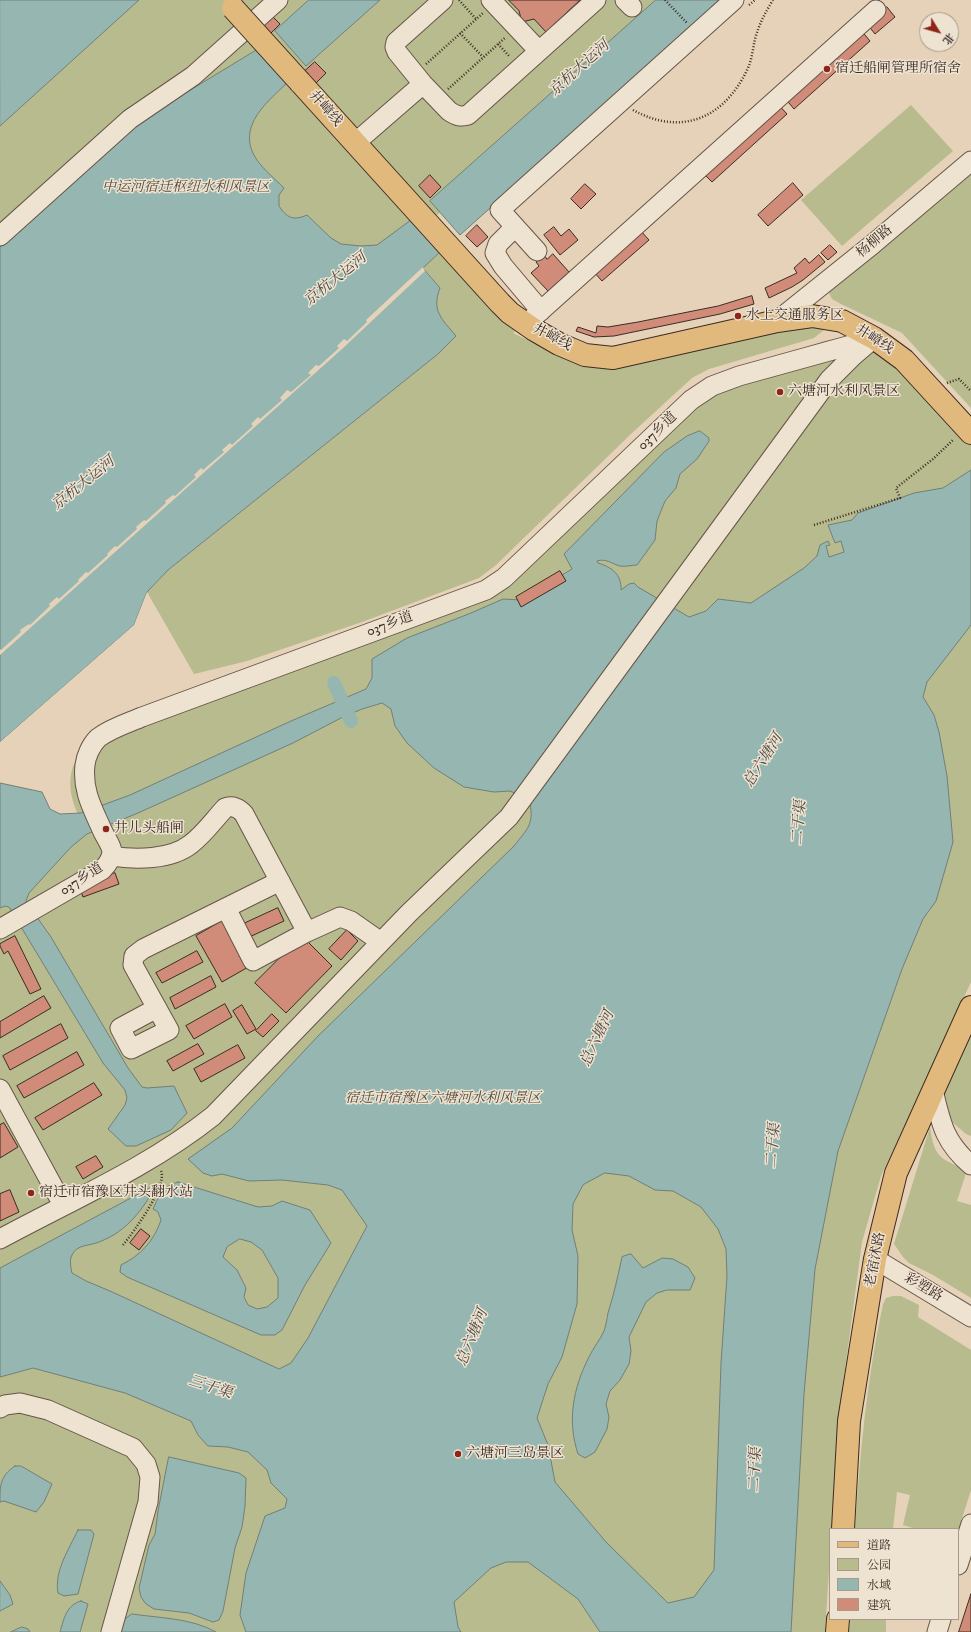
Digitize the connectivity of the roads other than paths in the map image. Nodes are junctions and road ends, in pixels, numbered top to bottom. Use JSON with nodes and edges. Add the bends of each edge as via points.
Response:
{"nodes":[{"id":1,"x":278,"y":0,"type":"edge"},
{"id":2,"x":443,"y":0,"type":"edge"},
{"id":3,"x":596,"y":0,"type":"edge"},
{"id":4,"x":734,"y":0,"type":"edge"},
{"id":5,"x":492,"y":2,"type":"edge"},
{"id":6,"x":230,"y":4,"type":"edge"},
{"id":7,"x":876,"y":10,"type":"dead end"},
{"id":8,"x":539,"y":52,"type":"junction"},
{"id":9,"x":419,"y":79,"type":"junction"},
{"id":10,"x":361,"y":150,"type":"junction"},
{"id":11,"x":971,"y":161,"type":"edge"},
{"id":12,"x":515,"y":227,"type":"junction"},
{"id":13,"x":0,"y":236,"type":"edge"},
{"id":14,"x":537,"y":251,"type":"dead end"},
{"id":15,"x":534,"y":318,"type":"junction"},
{"id":16,"x":778,"y":321,"type":"junction"},
{"id":17,"x":874,"y":338,"type":"junction"},
{"id":18,"x":969,"y":430,"type":"edge"},
{"id":19,"x":110,"y":851,"type":"junction"},
{"id":20,"x":280,"y":881,"type":"junction"},
{"id":21,"x":226,"y":908,"type":"junction"},
{"id":22,"x":7,"y":925,"type":"edge"},
{"id":23,"x":307,"y":932,"type":"junction"},
{"id":24,"x":381,"y":942,"type":"junction"},
{"id":25,"x":158,"y":1008,"type":"dead end"},
{"id":26,"x":968,"y":1021,"type":"edge"},
{"id":27,"x":0,"y":1089,"type":"edge"},
{"id":28,"x":933,"y":1090,"type":"junction"},
{"id":29,"x":971,"y":1164,"type":"edge"},
{"id":30,"x":63,"y":1205,"type":"junction"},
{"id":31,"x":0,"y":1239,"type":"edge"},
{"id":32,"x":875,"y":1259,"type":"junction"},
{"id":33,"x":971,"y":1317,"type":"edge"},
{"id":34,"x":0,"y":1408,"type":"edge"},
{"id":35,"x":971,"y":1524,"type":"edge"},
{"id":36,"x":843,"y":1528,"type":"edge"},
{"id":37,"x":962,"y":1558,"type":"edge"},
{"id":38,"x":838,"y":1620,"type":"edge"},
{"id":39,"x":941,"y":1620,"type":"edge"},
{"id":40,"x":111,"y":1632,"type":"edge"},
{"id":41,"x":837,"y":1632,"type":"edge"},
{"id":42,"x":937,"y":1632,"type":"edge"}],
"edges":[{"from":1,"to":13,"type":"street","via":[[193,76],[130,119]]},
{"from":2,"to":9,"type":"street","via":[[396,42],[396,52]]},
{"from":3,"to":8,"type":"street"},
{"from":4,"to":12,"type":"street","via":[[500,210]]},
{"from":5,"to":8,"type":"street"},
{"from":6,"to":10,"type":"main road","name":"井嶂线","bridge":true},
{"from":7,"to":15,"type":"street"},
{"from":8,"to":9,"type":"street","via":[[468,115],[454,115]]},
{"from":9,"to":10,"type":"street"},
{"from":10,"to":15,"type":"main road","name":"井嶂线","via":[[510,313]]},
{"from":11,"to":16,"type":"street","name":"杨柳路"},
{"from":12,"to":14,"type":"street"},
{"from":12,"to":15,"type":"street","via":[[498,244],[495,252]]},
{"from":15,"to":16,"type":"main road","name":"井嶂线","via":[[559,344],[585,355],[613,358]]},
{"from":16,"to":17,"type":"main road","name":"井嶂线","via":[[812,316],[842,321]]},
{"from":17,"to":18,"type":"main road","name":"井嶂线","via":[[904,360]]},
{"from":17,"to":19,"type":"street","name":"037乡道","via":[[712,386],[691,400],[504,578],[486,590],[150,714],[104,734],[89,750],[84,776],[85,790]]},
{"from":17,"to":24,"type":"street","via":[[829,380],[509,817]]},
{"from":19,"to":20,"type":"street","via":[[141,859],[172,854],[190,845],[225,808],[232,806],[244,814]]},
{"from":19,"to":22,"type":"street","name":"037乡道","via":[[108,864],[102,870]]},
{"from":20,"to":21,"type":"street"},
{"from":20,"to":23,"type":"street"},
{"from":21,"to":23,"type":"street","via":[[253,961]]},
{"from":21,"to":25,"type":"street","via":[[143,949],[134,956],[133,965]]},
{"from":23,"to":24,"type":"street","via":[[340,917],[351,921]]},
{"from":24,"to":30,"type":"street","via":[[224,1106],[190,1134],[154,1158]]},
{"from":26,"to":28,"type":"main road","name":"老宿沭路"},
{"from":27,"to":30,"type":"street"},
{"from":28,"to":29,"type":"street","via":[[941,1123],[949,1142]]},
{"from":28,"to":32,"type":"main road","name":"老宿沭路","via":[[896,1173]]},
{"from":30,"to":31,"type":"street"},
{"from":32,"to":33,"type":"street","name":"彩塑路"},
{"from":32,"to":36,"type":"main road","name":"老宿沭路","via":[[849,1420]]},
{"from":34,"to":40,"type":"street","via":[[20,1403],[48,1410],[128,1445],[146,1464],[150,1477],[148,1502]]},
{"from":35,"to":37,"type":"street"},
{"from":38,"to":41,"type":"main road"},
{"from":39,"to":42,"type":"street"}]}
